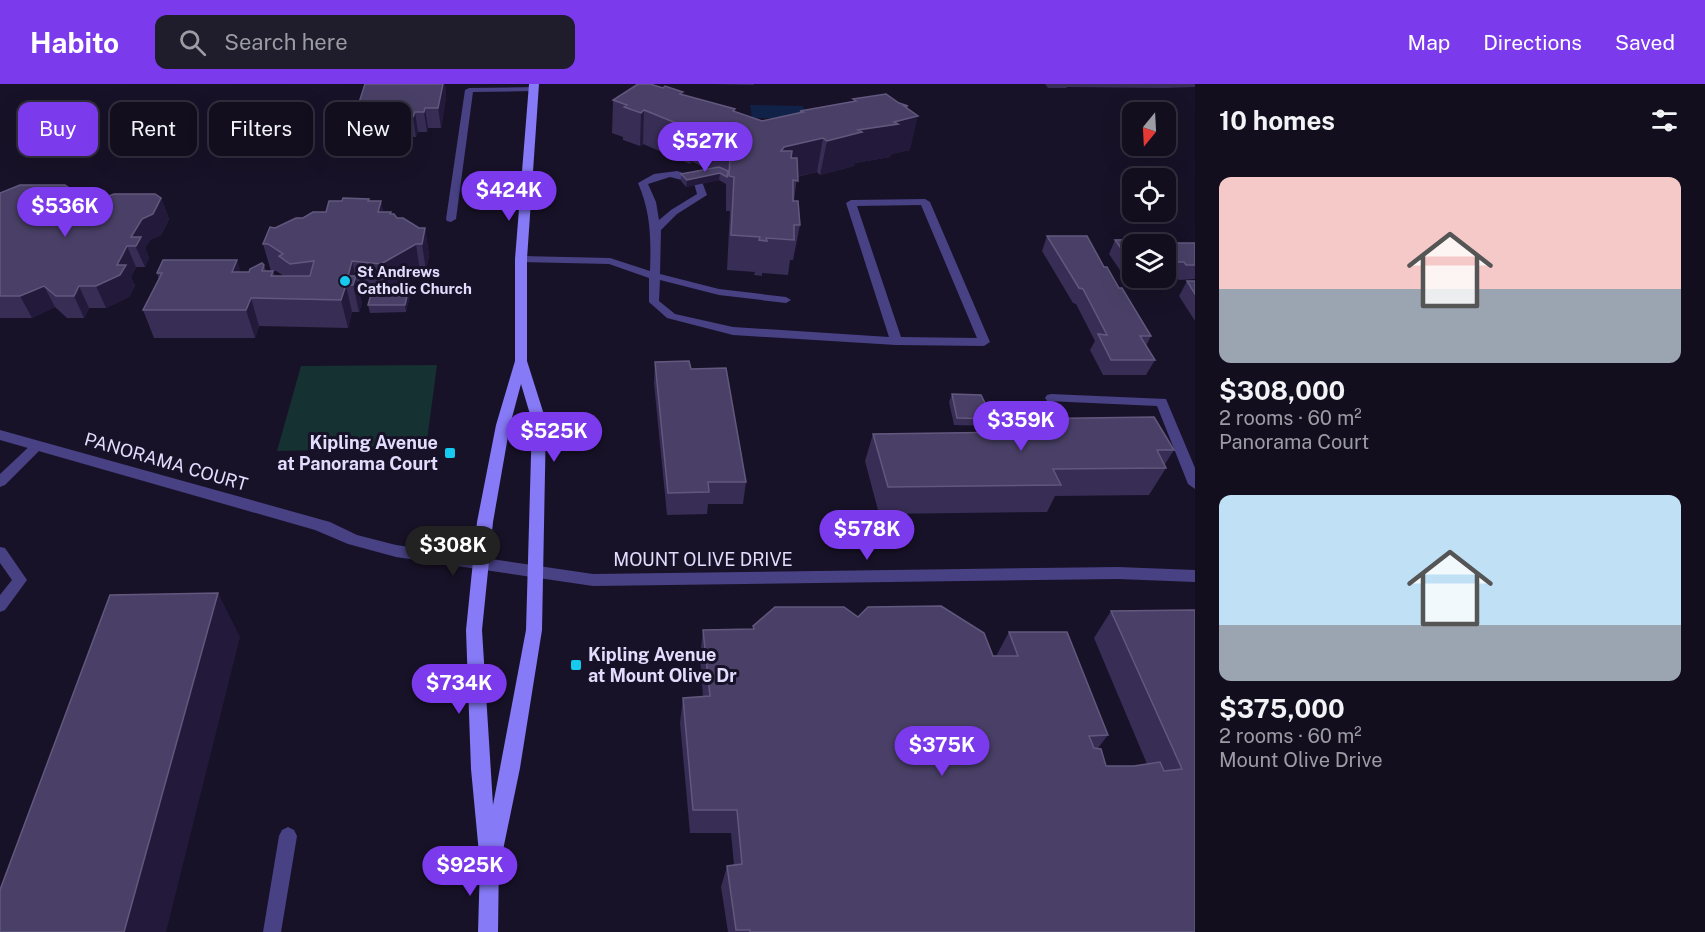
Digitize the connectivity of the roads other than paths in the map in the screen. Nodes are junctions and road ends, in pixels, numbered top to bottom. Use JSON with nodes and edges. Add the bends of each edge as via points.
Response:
{"nodes":[{"id":1,"x":534,"y":87,"type":"edge"},
{"id":2,"x":452,"y":219,"type":"dead end"},
{"id":3,"x":656,"y":229,"type":"junction"},
{"id":4,"x":521,"y":259,"type":"junction"},
{"id":5,"x":655,"y":276,"type":"junction"},
{"id":6,"x":786,"y":300,"type":"dead end"},
{"id":7,"x":896,"y":341,"type":"junction"},
{"id":8,"x":521,"y":361,"type":"junction"},
{"id":9,"x":1051,"y":398,"type":"dead end"},
{"id":10,"x":0,"y":435,"type":"edge"},
{"id":11,"x":38,"y":445,"type":"junction"},
{"id":12,"x":0,"y":482,"type":"edge"},
{"id":13,"x":1195,"y":484,"type":"edge"},
{"id":14,"x":0,"y":552,"type":"edge"},
{"id":15,"x":480,"y":565,"type":"junction"},
{"id":16,"x":536,"y":572,"type":"junction"},
{"id":17,"x":1195,"y":576,"type":"edge"},
{"id":18,"x":0,"y":606,"type":"edge"},
{"id":19,"x":288,"y":836,"type":"dead end"},
{"id":20,"x":490,"y":864,"type":"junction"},
{"id":21,"x":272,"y":932,"type":"edge"},
{"id":22,"x":488,"y":932,"type":"edge"}],
"edges":[{"from":1,"to":2,"type":"lane","via":[[470,90]]},
{"from":1,"to":4,"type":"main road"},
{"from":3,"to":3,"type":"lane","via":[[702,195],[698,182],[682,173],[656,176],[643,183]]},
{"from":3,"to":5,"type":"lane"},
{"from":4,"to":5,"type":"lane","via":[[610,261]]},
{"from":4,"to":8,"type":"main road"},
{"from":5,"to":6,"type":"lane","via":[[719,292]]},
{"from":5,"to":7,"type":"lane","via":[[654,302],[671,316],[734,331]]},
{"from":7,"to":7,"type":"lane","via":[[875,277],[851,203],[925,202],[984,342]]},
{"from":8,"to":15,"type":"main road","via":[[503,425]]},
{"from":8,"to":16,"type":"main road","via":[[538,421]]},
{"from":9,"to":13,"type":"lane","via":[[1162,402]]},
{"from":10,"to":11,"type":"street","name":"PANORAMA COURT"},
{"from":11,"to":12,"type":"lane"},
{"from":11,"to":15,"type":"street","name":"PANORAMA COURT","via":[[321,526],[353,540]]},
{"from":14,"to":18,"type":"lane","via":[[20,580]]},
{"from":15,"to":16,"type":"street","name":"MOUNT OLIVE DRIVE"},
{"from":15,"to":20,"type":"main road","via":[[474,630],[480,769]]},
{"from":16,"to":17,"type":"street","name":"MOUNT OLIVE DRIVE","via":[[619,580],[1118,573]]},
{"from":16,"to":20,"type":"main road","via":[[534,630]]},
{"from":19,"to":21,"type":"lane"},
{"from":20,"to":22,"type":"main road"}]}
